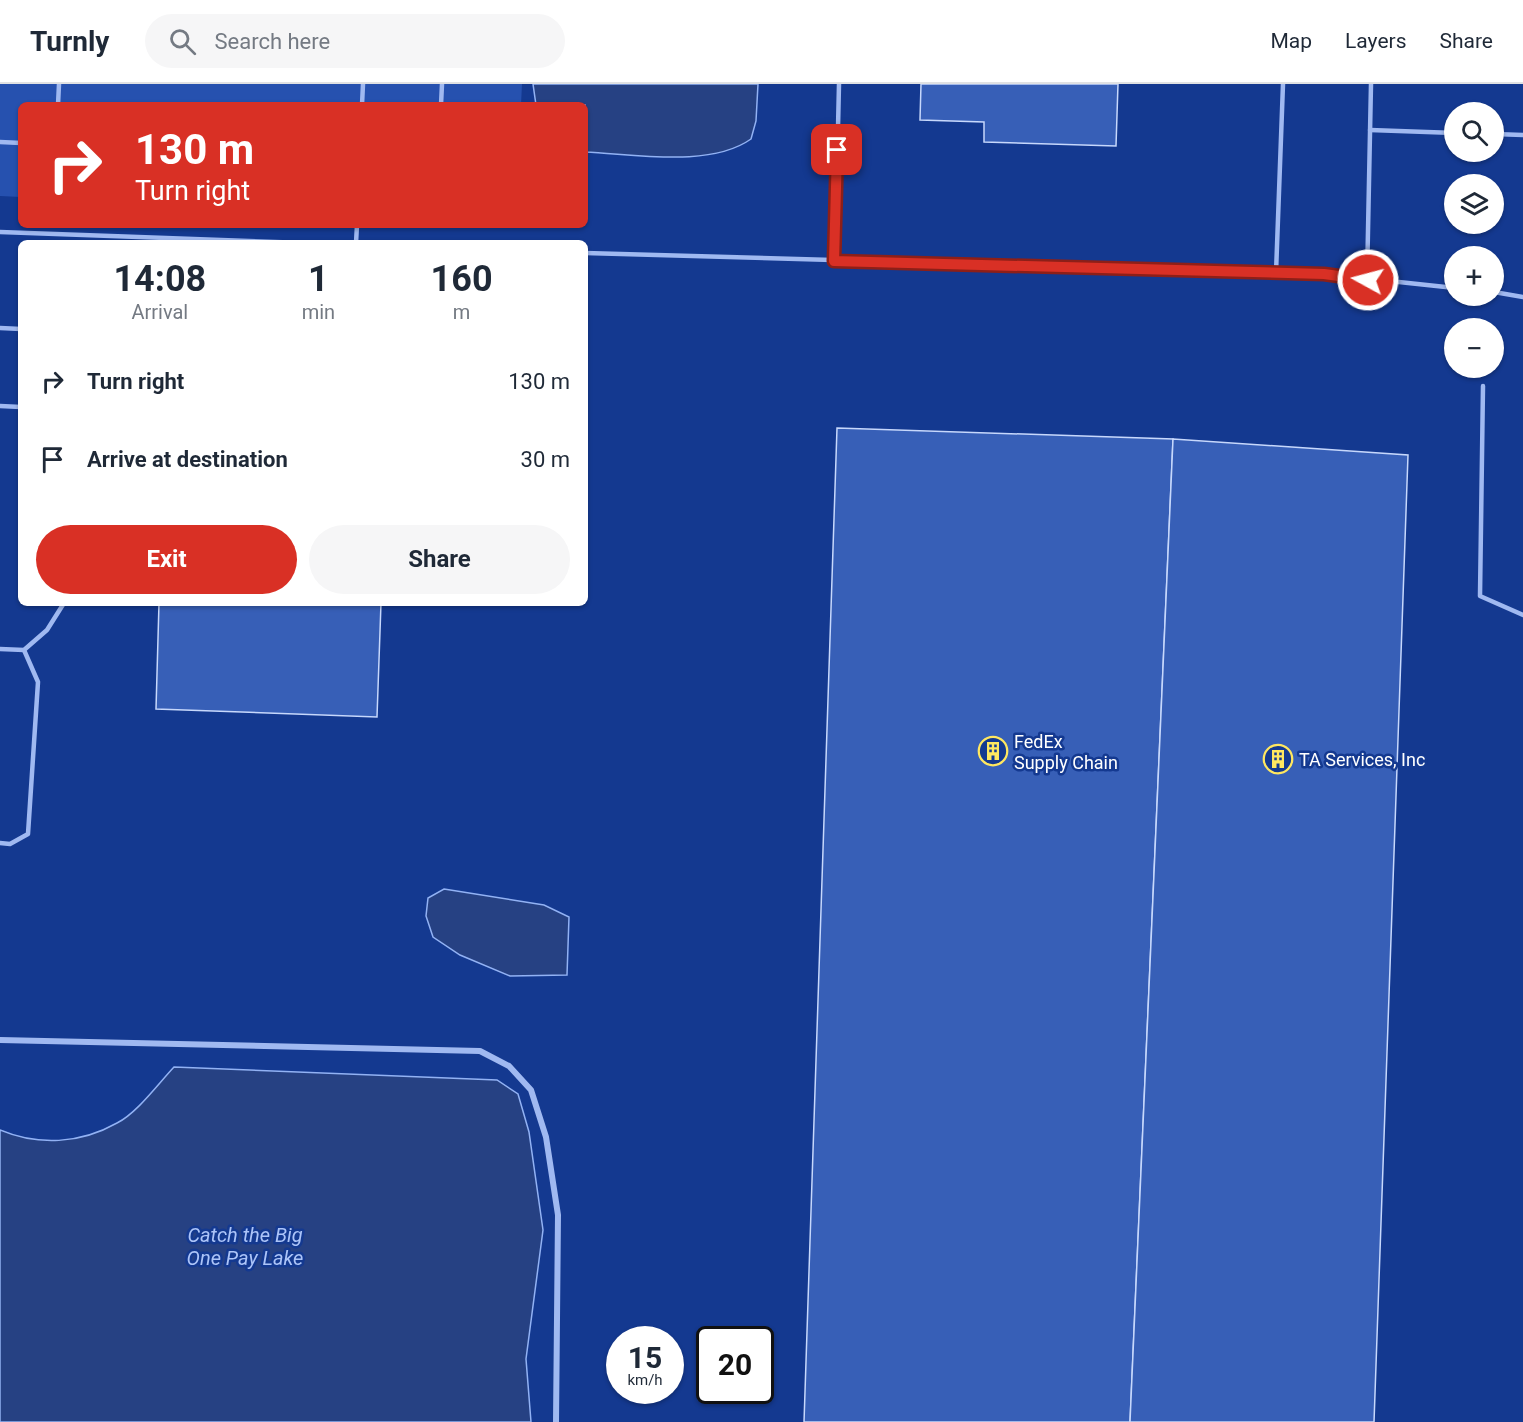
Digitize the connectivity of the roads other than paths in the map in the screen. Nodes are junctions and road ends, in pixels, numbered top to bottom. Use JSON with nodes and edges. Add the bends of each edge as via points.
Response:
{"nodes":[{"id":1,"x":59,"y":84,"type":"edge"},
{"id":2,"x":363,"y":84,"type":"edge"},
{"id":3,"x":442,"y":84,"type":"edge"},
{"id":4,"x":839,"y":84,"type":"edge"},
{"id":5,"x":1283,"y":84,"type":"edge"},
{"id":6,"x":1371,"y":84,"type":"edge"},
{"id":7,"x":58,"y":102,"type":"edge"},
{"id":8,"x":362,"y":102,"type":"edge"},
{"id":9,"x":441,"y":102,"type":"edge"},
{"id":10,"x":1370,"y":130,"type":"junction"},
{"id":11,"x":1444,"y":133,"type":"edge"},
{"id":12,"x":1504,"y":134,"type":"edge"},
{"id":13,"x":1523,"y":135,"type":"edge"},
{"id":14,"x":0,"y":142,"type":"edge"},
{"id":15,"x":18,"y":143,"type":"edge"},
{"id":16,"x":51,"y":228,"type":"edge"},
{"id":17,"x":0,"y":232,"type":"edge"},
{"id":18,"x":51,"y":234,"type":"junction"},
{"id":19,"x":81,"y":235,"type":"junction"},
{"id":20,"x":81,"y":240,"type":"edge"},
{"id":21,"x":220,"y":240,"type":"edge"},
{"id":22,"x":588,"y":253,"type":"edge"},
{"id":23,"x":834,"y":261,"type":"junction"},
{"id":24,"x":1276,"y":273,"type":"junction"},
{"id":25,"x":1368,"y":280,"type":"junction"},
{"id":26,"x":1444,"y":287,"type":"edge"},
{"id":27,"x":1504,"y":294,"type":"edge"},
{"id":28,"x":1523,"y":297,"type":"edge"},
{"id":29,"x":0,"y":328,"type":"edge"},
{"id":30,"x":18,"y":329,"type":"edge"},
{"id":31,"x":1483,"y":386,"type":"dead end"},
{"id":32,"x":0,"y":406,"type":"edge"},
{"id":33,"x":18,"y":407,"type":"edge"},
{"id":34,"x":62,"y":606,"type":"edge"},
{"id":35,"x":1523,"y":615,"type":"edge"},
{"id":36,"x":0,"y":648,"type":"edge"},
{"id":37,"x":24,"y":650,"type":"junction"},
{"id":38,"x":0,"y":843,"type":"edge"},
{"id":39,"x":0,"y":1040,"type":"edge"},
{"id":40,"x":556,"y":1422,"type":"edge"}],
"edges":[{"from":1,"to":7,"type":"lane"},
{"from":2,"to":8,"type":"lane"},
{"from":3,"to":9,"type":"lane"},
{"from":4,"to":23,"type":"lane"},
{"from":5,"to":24,"type":"lane"},
{"from":6,"to":10,"type":"lane"},
{"from":10,"to":11,"type":"lane"},
{"from":10,"to":25,"type":"lane"},
{"from":12,"to":13,"type":"lane"},
{"from":14,"to":15,"type":"lane"},
{"from":16,"to":18,"type":"lane"},
{"from":17,"to":18,"type":"lane"},
{"from":18,"to":19,"type":"lane"},
{"from":19,"to":20,"type":"lane"},
{"from":19,"to":21,"type":"lane"},
{"from":22,"to":23,"type":"lane"},
{"from":23,"to":24,"type":"lane"},
{"from":24,"to":25,"type":"lane"},
{"from":25,"to":26,"type":"lane"},
{"from":27,"to":28,"type":"lane"},
{"from":29,"to":30,"type":"lane"},
{"from":31,"to":35,"type":"lane","via":[[1480,596]]},
{"from":32,"to":33,"type":"lane"},
{"from":34,"to":37,"type":"lane","via":[[47,630]]},
{"from":36,"to":37,"type":"lane"},
{"from":37,"to":38,"type":"lane","via":[[38,682],[28,834],[10,844]]},
{"from":39,"to":40,"type":"street","via":[[480,1051],[509,1066],[531,1090],[546,1137],[558,1215]]}]}
